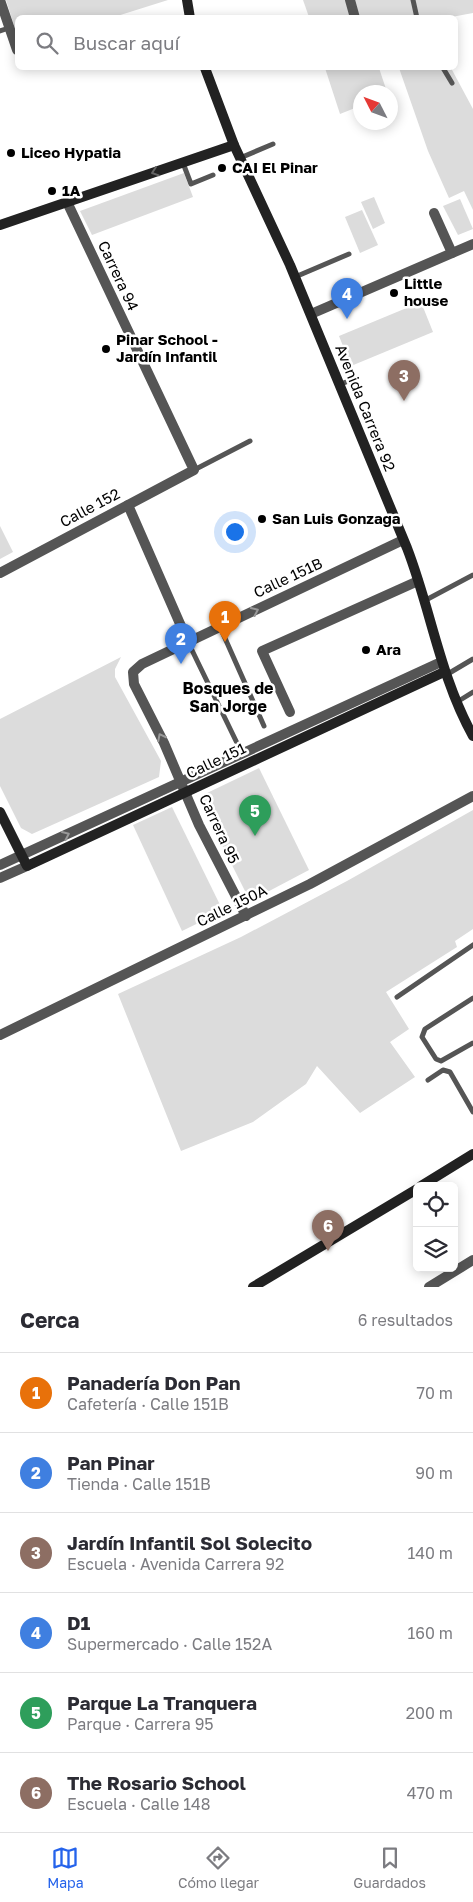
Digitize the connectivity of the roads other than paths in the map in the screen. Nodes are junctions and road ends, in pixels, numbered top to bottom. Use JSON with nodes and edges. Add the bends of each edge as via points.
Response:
{"nodes":[{"id":1,"x":0,"y":0,"type":"edge"},
{"id":2,"x":187,"y":0,"type":"edge"},
{"id":3,"x":350,"y":0,"type":"edge"},
{"id":4,"x":413,"y":0,"type":"edge"},
{"id":5,"x":190,"y":15,"type":"edge"},
{"id":6,"x":354,"y":15,"type":"edge"},
{"id":7,"x":416,"y":15,"type":"edge"},
{"id":8,"x":5,"y":30,"type":"edge"},
{"id":9,"x":15,"y":47,"type":"edge"},
{"id":10,"x":206,"y":70,"type":"edge"},
{"id":11,"x":444,"y":70,"type":"edge"},
{"id":12,"x":452,"y":83,"type":"dead end"},
{"id":13,"x":234,"y":144,"type":"junction"},
{"id":14,"x":273,"y":144,"type":"dead end"},
{"id":15,"x":240,"y":158,"type":"junction"},
{"id":16,"x":183,"y":162,"type":"junction"},
{"id":17,"x":213,"y":175,"type":"dead end"},
{"id":18,"x":67,"y":202,"type":"junction"},
{"id":19,"x":434,"y":213,"type":"dead end"},
{"id":20,"x":0,"y":224,"type":"edge"},
{"id":21,"x":473,"y":244,"type":"edge"},
{"id":22,"x":452,"y":253,"type":"junction"},
{"id":23,"x":349,"y":254,"type":"dead end"},
{"id":24,"x":295,"y":277,"type":"junction"},
{"id":25,"x":311,"y":314,"type":"junction"},
{"id":26,"x":356,"y":378,"type":"dead end"},
{"id":27,"x":340,"y":384,"type":"junction"},
{"id":28,"x":250,"y":441,"type":"dead end"},
{"id":29,"x":194,"y":470,"type":"junction"},
{"id":30,"x":128,"y":505,"type":"junction"},
{"id":31,"x":403,"y":540,"type":"junction"},
{"id":32,"x":0,"y":573,"type":"edge"},
{"id":33,"x":473,"y":575,"type":"edge"},
{"id":34,"x":418,"y":581,"type":"junction"},
{"id":35,"x":424,"y":601,"type":"junction"},
{"id":36,"x":220,"y":627,"type":"junction"},
{"id":37,"x":188,"y":642,"type":"junction"},
{"id":38,"x":473,"y":659,"type":"edge"},
{"id":39,"x":443,"y":670,"type":"junction"},
{"id":40,"x":133,"y":672,"type":"joint"},
{"id":41,"x":473,"y":692,"type":"edge"},
{"id":42,"x":457,"y":702,"type":"junction"},
{"id":43,"x":290,"y":712,"type":"dead end"},
{"id":44,"x":264,"y":726,"type":"dead end"},
{"id":45,"x":473,"y":736,"type":"edge"},
{"id":46,"x":237,"y":743,"type":"dead end"},
{"id":47,"x":181,"y":782,"type":"junction"},
{"id":48,"x":185,"y":792,"type":"junction"},
{"id":49,"x":473,"y":796,"type":"edge"},
{"id":50,"x":0,"y":812,"type":"edge"},
{"id":51,"x":22,"y":855,"type":"junction"},
{"id":52,"x":0,"y":865,"type":"edge"},
{"id":53,"x":26,"y":866,"type":"junction"},
{"id":54,"x":0,"y":878,"type":"edge"},
{"id":55,"x":246,"y":916,"type":"junction"},
{"id":56,"x":473,"y":945,"type":"edge"},
{"id":57,"x":397,"y":997,"type":"dead end"},
{"id":58,"x":473,"y":998,"type":"edge"},
{"id":59,"x":0,"y":1036,"type":"edge"},
{"id":60,"x":473,"y":1043,"type":"edge"},
{"id":61,"x":428,"y":1080,"type":"dead end"},
{"id":62,"x":473,"y":1112,"type":"edge"},
{"id":63,"x":473,"y":1154,"type":"edge"},
{"id":64,"x":428,"y":1182,"type":"edge"},
{"id":65,"x":413,"y":1190,"type":"edge"},
{"id":66,"x":473,"y":1260,"type":"edge"},
{"id":67,"x":253,"y":1287,"type":"edge"},
{"id":68,"x":428,"y":1287,"type":"edge"}],
"edges":[{"from":1,"to":8,"type":"street"},
{"from":2,"to":5,"type":"main road"},
{"from":3,"to":6,"type":"street"},
{"from":4,"to":7,"type":"lane"},
{"from":8,"to":9,"type":"street"},
{"from":10,"to":13,"type":"main road","name":"Avenida Carrera 92"},
{"from":11,"to":12,"type":"lane"},
{"from":13,"to":15,"type":"main road","name":"Avenida Carrera 92"},
{"from":13,"to":16,"type":"main road"},
{"from":14,"to":15,"type":"lane"},
{"from":15,"to":24,"type":"main road","name":"Avenida Carrera 92"},
{"from":16,"to":17,"type":"lane","via":[[191,184]]},
{"from":16,"to":18,"type":"main road","one_way":true},
{"from":18,"to":20,"type":"main road"},
{"from":18,"to":29,"type":"street","name":"Carrera 94"},
{"from":19,"to":22,"type":"street"},
{"from":21,"to":22,"type":"street"},
{"from":22,"to":25,"type":"street"},
{"from":23,"to":24,"type":"lane"},
{"from":24,"to":25,"type":"main road","name":"Avenida Carrera 92"},
{"from":25,"to":27,"type":"main road","name":"Avenida Carrera 92"},
{"from":26,"to":27,"type":"lane"},
{"from":27,"to":31,"type":"main road","name":"Avenida Carrera 92"},
{"from":28,"to":29,"type":"lane"},
{"from":29,"to":30,"type":"street","name":"Calle 152"},
{"from":30,"to":32,"type":"street","name":"Calle 152"},
{"from":30,"to":37,"type":"street"},
{"from":31,"to":34,"type":"main road","name":"Avenida Carrera 92"},
{"from":36,"to":31,"type":"street","name":"Calle 151B","one_way":true},
{"from":33,"to":35,"type":"lane"},
{"from":34,"to":35,"type":"main road","name":"Avenida Carrera 92"},
{"from":34,"to":43,"type":"street","via":[[262,651]]},
{"from":35,"to":39,"type":"main road","name":"Avenida Carrera 92"},
{"from":36,"to":37,"type":"street","name":"Calle 151B"},
{"from":36,"to":44,"type":"lane"},
{"from":37,"to":40,"type":"street","name":"Calle 151B","via":[[142,664]]},
{"from":37,"to":46,"type":"lane"},
{"from":38,"to":39,"type":"lane"},
{"from":39,"to":42,"type":"main road","name":"Avenida Carrera 92"},
{"from":39,"to":47,"type":"street","name":"Calle 151"},
{"from":39,"to":48,"type":"main road","name":"Calle 151"},
{"from":47,"to":40,"type":"street","name":"Carrera 95","one_way":true,"via":[[134,684]]},
{"from":41,"to":42,"type":"lane"},
{"from":42,"to":45,"type":"main road","name":"Avenida Carrera 92"},
{"from":47,"to":48,"type":"street","name":"Carrera 95"},
{"from":51,"to":47,"type":"street","name":"Calle 151","one_way":true},
{"from":48,"to":53,"type":"main road","name":"Calle 151"},
{"from":48,"to":55,"type":"street","name":"Carrera 95","via":[[207,844]]},
{"from":49,"to":55,"type":"street","name":"Calle 150A"},
{"from":50,"to":51,"type":"main road"},
{"from":51,"to":52,"type":"street","name":"Calle 151"},
{"from":51,"to":53,"type":"main road"},
{"from":53,"to":54,"type":"street","name":"Calle 151"},
{"from":55,"to":59,"type":"street","name":"Calle 150A"},
{"from":56,"to":57,"type":"lane"},
{"from":58,"to":60,"type":"lane","via":[[425,1029],[422,1037],[441,1062]]},
{"from":61,"to":62,"type":"lane","via":[[443,1070],[450,1072]]},
{"from":63,"to":64,"type":"main road"},
{"from":65,"to":67,"type":"main road"},
{"from":66,"to":68,"type":"street"}]}
